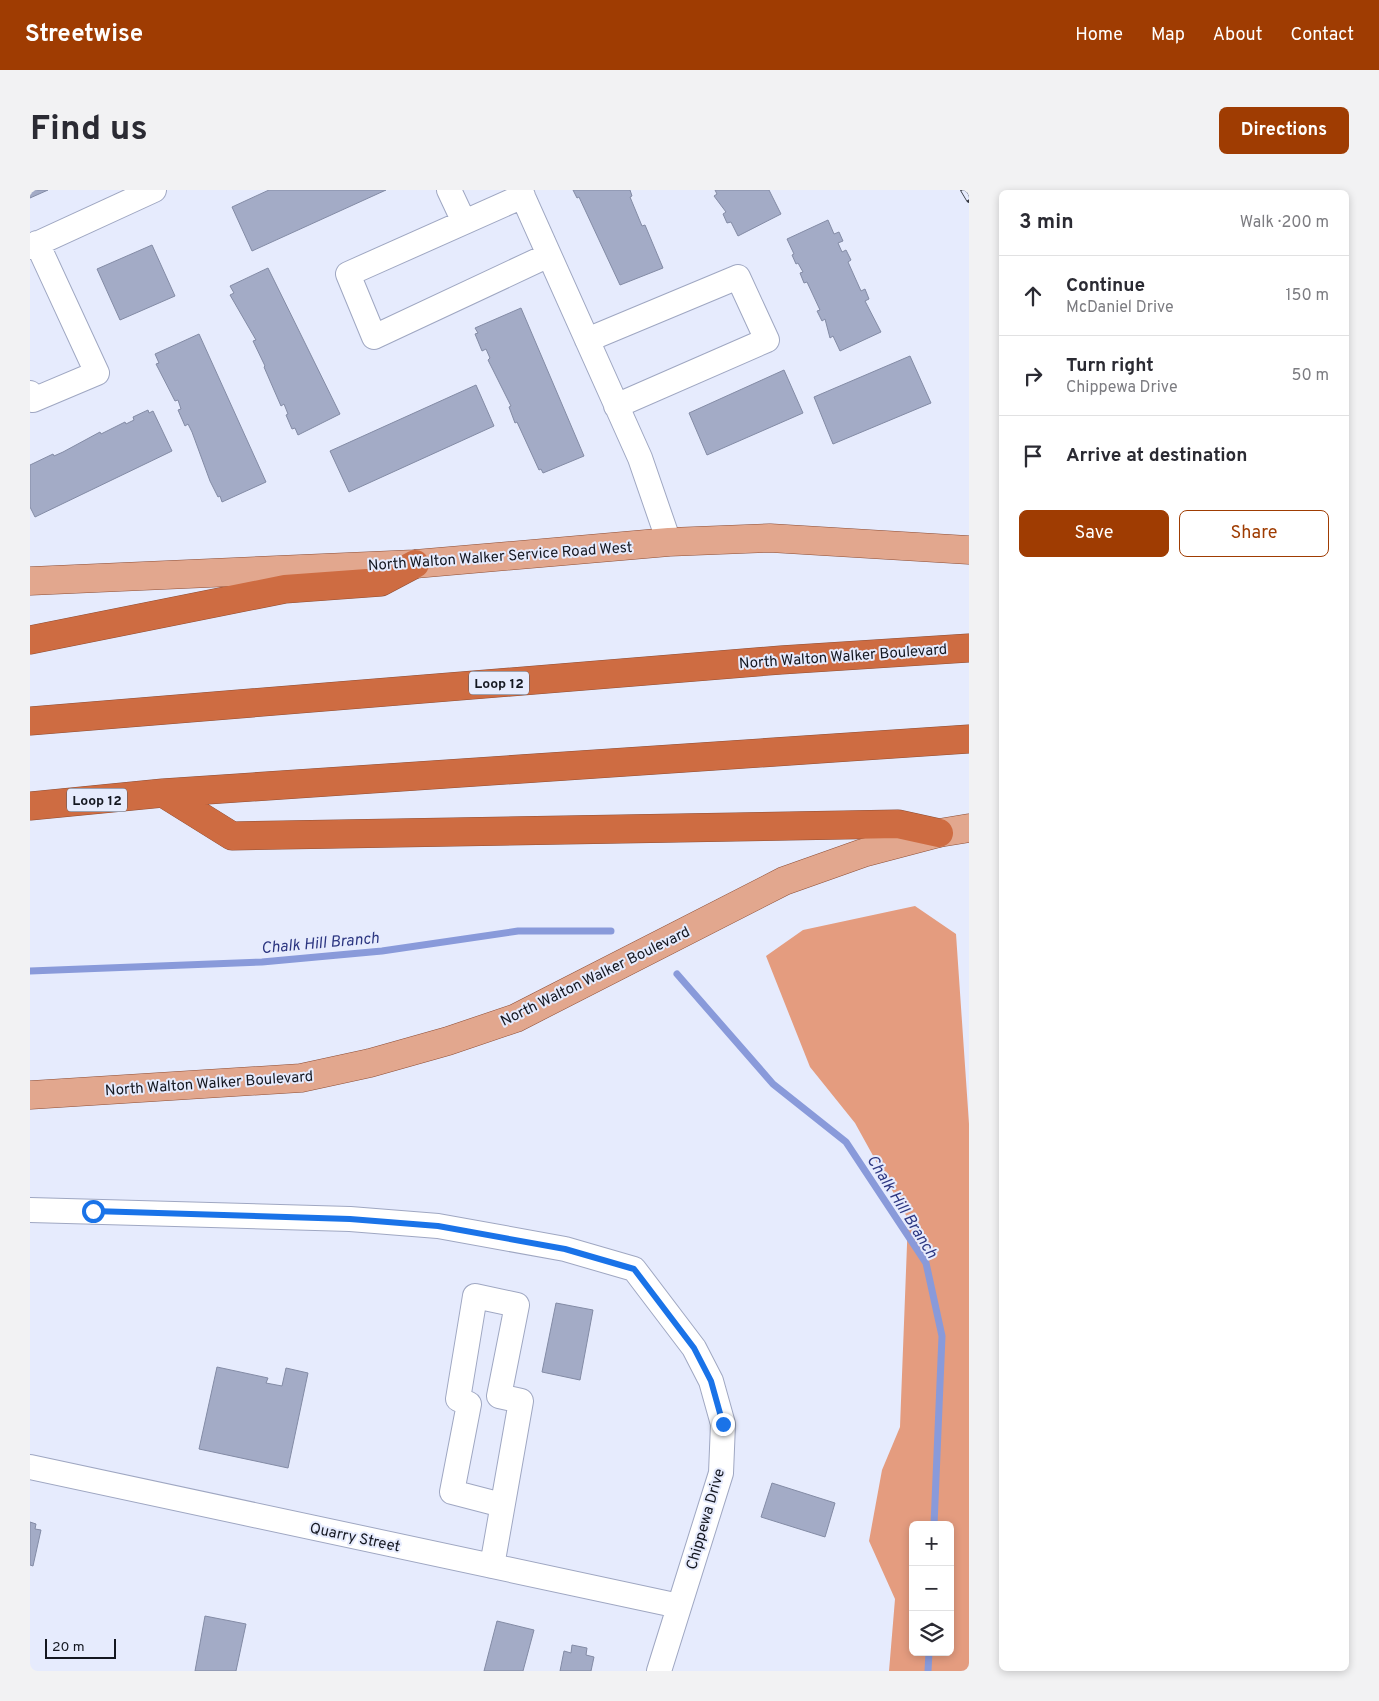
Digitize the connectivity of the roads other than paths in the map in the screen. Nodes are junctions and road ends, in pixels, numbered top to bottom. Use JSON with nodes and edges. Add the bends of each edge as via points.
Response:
{"nodes":[{"id":1,"x":154,"y":190,"type":"edge"},
{"id":2,"x":449,"y":190,"type":"edge"},
{"id":3,"x":521,"y":193,"type":"edge"},
{"id":4,"x":464,"y":222,"type":"junction"},
{"id":5,"x":34,"y":245,"type":"edge"},
{"id":6,"x":549,"y":255,"type":"junction"},
{"id":7,"x":587,"y":340,"type":"junction"},
{"id":8,"x":30,"y":393,"type":"edge"},
{"id":9,"x":616,"y":406,"type":"junction"},
{"id":10,"x":669,"y":542,"type":"junction"},
{"id":11,"x":969,"y":550,"type":"edge"},
{"id":12,"x":414,"y":564,"type":"junction"},
{"id":13,"x":30,"y":581,"type":"edge"},
{"id":14,"x":30,"y":640,"type":"edge"},
{"id":15,"x":969,"y":648,"type":"edge"},
{"id":16,"x":30,"y":721,"type":"edge"},
{"id":17,"x":969,"y":739,"type":"edge"},
{"id":18,"x":163,"y":793,"type":"junction"},
{"id":19,"x":30,"y":806,"type":"edge"},
{"id":20,"x":969,"y":828,"type":"edge"},
{"id":21,"x":939,"y":833,"type":"junction"},
{"id":22,"x":30,"y":1095,"type":"edge"},
{"id":23,"x":30,"y":1210,"type":"edge"},
{"id":24,"x":30,"y":1467,"type":"edge"},
{"id":25,"x":502,"y":1505,"type":"junction"},
{"id":26,"x":492,"y":1566,"type":"junction"},
{"id":27,"x":679,"y":1606,"type":"junction"},
{"id":28,"x":659,"y":1671,"type":"edge"}],
"edges":[{"from":1,"to":5,"type":"street"},
{"from":2,"to":4,"type":"street"},
{"from":3,"to":4,"type":"street"},
{"from":3,"to":6,"type":"street"},
{"from":4,"to":6,"type":"street","via":[[348,274],[374,337]]},
{"from":5,"to":8,"type":"street","via":[[97,374],[33,400]]},
{"from":6,"to":7,"type":"street"},
{"from":7,"to":9,"type":"street"},
{"from":7,"to":9,"type":"street","via":[[738,277],[767,340]]},
{"from":9,"to":10,"type":"street","via":[[640,458]]},
{"from":10,"to":11,"type":"main road","name":"North Walton Walker Service Road West","via":[[770,538]]},
{"from":10,"to":12,"type":"main road","name":"North Walton Walker Service Road West"},
{"from":12,"to":13,"type":"main road","name":"North Walton Walker Service Road West"},
{"from":12,"to":14,"type":"highway","via":[[381,582],[285,589]]},
{"from":15,"to":16,"type":"highway","name":"North Walton Walker Boulevard","number":"Loop 12","via":[[772,660]]},
{"from":17,"to":18,"type":"highway","number":"Loop 12"},
{"from":18,"to":19,"type":"highway","number":"Loop 12"},
{"from":18,"to":21,"type":"highway","via":[[232,836],[898,824]]},
{"from":20,"to":21,"type":"main road","name":"North Walton Walker Boulevard"},
{"from":21,"to":22,"type":"main road","name":"North Walton Walker Boulevard","via":[[863,853],[784,881],[516,1018],[430,1046],[300,1078]]},
{"from":23,"to":27,"type":"street","name":"Chippewa Drive","via":[[350,1219],[438,1226],[565,1249],[634,1269],[694,1348],[711,1381],[723,1424],[721,1473]]},
{"from":24,"to":26,"type":"street","name":"Quarry Street"},
{"from":25,"to":25,"type":"street","via":[[521,1401],[499,1396],[517,1305],[475,1296],[458,1399],[469,1404],[452,1492]]},
{"from":25,"to":26,"type":"street"},
{"from":26,"to":27,"type":"street","name":"Quarry Street"},
{"from":27,"to":28,"type":"street","name":"Chippewa Drive"}]}
